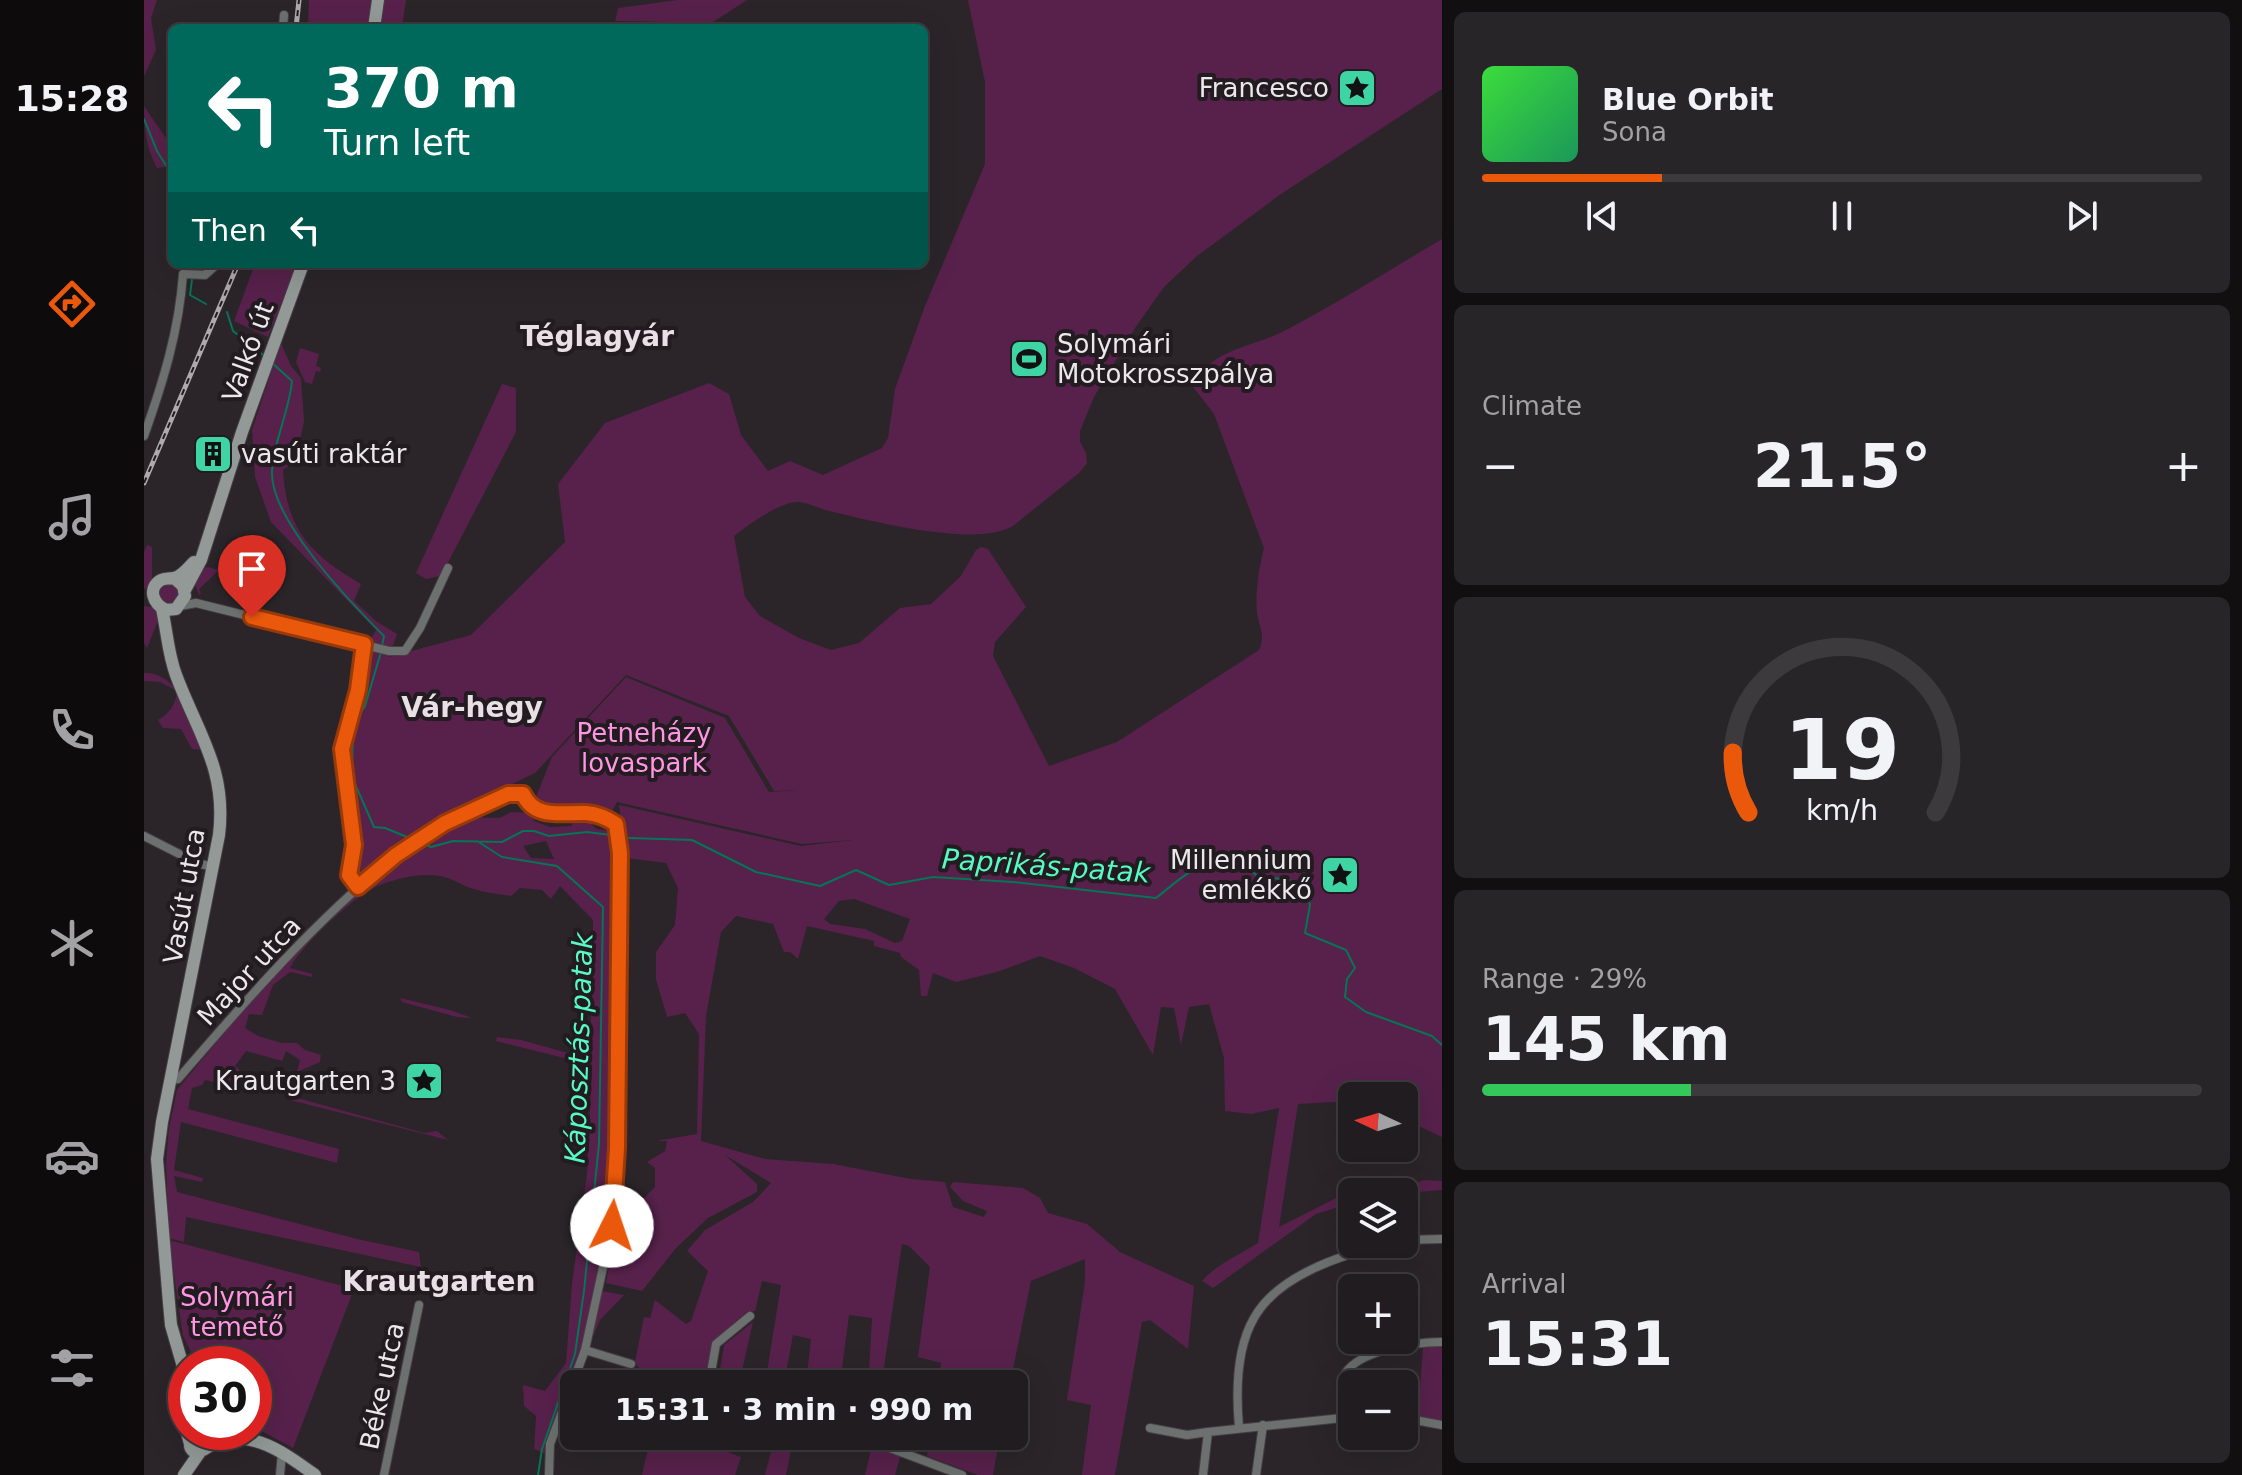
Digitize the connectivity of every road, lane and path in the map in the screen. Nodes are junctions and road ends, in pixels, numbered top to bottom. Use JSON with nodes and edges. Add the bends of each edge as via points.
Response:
{"nodes":[{"id":1,"x":378,"y":0,"type":"edge"},
{"id":2,"x":284,"y":15,"type":"dead end"},
{"id":3,"x":283,"y":24,"type":"edge"},
{"id":4,"x":375,"y":24,"type":"edge"},
{"id":5,"x":213,"y":268,"type":"edge"},
{"id":6,"x":302,"y":268,"type":"edge"},
{"id":7,"x":144,"y":436,"type":"edge"},
{"id":8,"x":205,"y":547,"type":"junction"},
{"id":9,"x":448,"y":568,"type":"dead end"},
{"id":10,"x":174,"y":578,"type":"junction"},
{"id":11,"x":185,"y":591,"type":"junction"},
{"id":12,"x":196,"y":603,"type":"junction"},
{"id":13,"x":178,"y":607,"type":"junction"},
{"id":14,"x":162,"y":609,"type":"junction"},
{"id":15,"x":364,"y":644,"type":"junction"},
{"id":16,"x":169,"y":646,"type":"junction"},
{"id":17,"x":144,"y":836,"type":"edge"},
{"id":18,"x":213,"y":867,"type":"junction"},
{"id":19,"x":358,"y":887,"type":"junction"},
{"id":20,"x":171,"y":1080,"type":"junction"},
{"id":21,"x":1442,"y":1239,"type":"edge"},
{"id":22,"x":1418,"y":1240,"type":"edge"},
{"id":23,"x":1338,"y":1258,"type":"edge"},
{"id":24,"x":419,"y":1305,"type":"dead end"},
{"id":25,"x":750,"y":1316,"type":"dead end"},
{"id":26,"x":1442,"y":1342,"type":"edge"},
{"id":27,"x":178,"y":1346,"type":"edge"},
{"id":28,"x":585,"y":1350,"type":"junction"},
{"id":29,"x":631,"y":1364,"type":"dead end"},
{"id":30,"x":711,"y":1370,"type":"edge"},
{"id":31,"x":1347,"y":1370,"type":"edge"},
{"id":32,"x":1338,"y":1418,"type":"edge"},
{"id":33,"x":1418,"y":1421,"type":"edge"},
{"id":34,"x":1263,"y":1425,"type":"junction"},
{"id":35,"x":1442,"y":1425,"type":"edge"},
{"id":36,"x":1239,"y":1427,"type":"junction"},
{"id":37,"x":1150,"y":1428,"type":"dead end"},
{"id":38,"x":1208,"y":1432,"type":"junction"},
{"id":39,"x":272,"y":1449,"type":"edge"},
{"id":40,"x":194,"y":1450,"type":"edge"},
{"id":41,"x":895,"y":1450,"type":"edge"},
{"id":42,"x":282,"y":1453,"type":"junction"},
{"id":43,"x":185,"y":1473,"type":"edge"},
{"id":44,"x":280,"y":1475,"type":"edge"},
{"id":45,"x":315,"y":1475,"type":"edge"},
{"id":46,"x":384,"y":1475,"type":"edge"},
{"id":47,"x":549,"y":1475,"type":"edge"},
{"id":48,"x":962,"y":1475,"type":"edge"},
{"id":49,"x":1203,"y":1475,"type":"edge"},
{"id":50,"x":1256,"y":1475,"type":"edge"}],
"edges":[{"from":1,"to":4,"type":"street"},
{"from":2,"to":3,"type":"street"},
{"from":5,"to":7,"type":"street","via":[[186,275],[171,358]]},
{"from":6,"to":8,"type":"street","name":"Valkó út"},
{"from":8,"to":10,"type":"street"},
{"from":8,"to":11,"type":"street","name":"Valkó út"},
{"from":9,"to":15,"type":"street","via":[[405,651]]},
{"from":10,"to":11,"type":"street"},
{"from":10,"to":14,"type":"street","via":[[155,586],[153,598]]},
{"from":11,"to":12,"type":"street"},
{"from":11,"to":13,"type":"street"},
{"from":12,"to":13,"type":"street"},
{"from":12,"to":15,"type":"street"},
{"from":13,"to":14,"type":"street"},
{"from":13,"to":16,"type":"street","name":"Vasút utca"},
{"from":14,"to":16,"type":"street","name":"Vasút utca"},
{"from":15,"to":19,"type":"street","via":[[342,749],[354,845],[349,875]]},
{"from":16,"to":18,"type":"street","name":"Vasút utca","via":[[220,789]]},
{"from":17,"to":18,"type":"street"},
{"from":18,"to":20,"type":"street","name":"Vasút utca"},
{"from":19,"to":20,"type":"street","name":"Major utca","via":[[257,988],[178,1079]]},
{"from":19,"to":28,"type":"street","name":"Major utca","via":[[445,823],[508,794],[523,794],[538,811],[588,813],[616,824],[617,1148],[612,1226]]},
{"from":20,"to":27,"type":"street","name":"Vasút utca","via":[[153,1160]]},
{"from":21,"to":22,"type":"street"},
{"from":23,"to":36,"type":"street","via":[[1298,1275],[1254,1317],[1239,1371]]},
{"from":24,"to":46,"type":"street","name":"Béke utca"},
{"from":25,"to":30,"type":"street","via":[[716,1344]]},
{"from":26,"to":31,"type":"street","via":[[1379,1351]]},
{"from":28,"to":29,"type":"street"},
{"from":28,"to":47,"type":"street","via":[[550,1444]]},
{"from":32,"to":34,"type":"street"},
{"from":33,"to":35,"type":"street"},
{"from":34,"to":36,"type":"street"},
{"from":34,"to":50,"type":"street"},
{"from":36,"to":38,"type":"street"},
{"from":37,"to":38,"type":"street","via":[[1187,1435]]},
{"from":38,"to":49,"type":"street"},
{"from":39,"to":42,"type":"street"},
{"from":40,"to":43,"type":"street"},
{"from":41,"to":48,"type":"street"},
{"from":42,"to":44,"type":"street"},
{"from":42,"to":45,"type":"street"}]}
